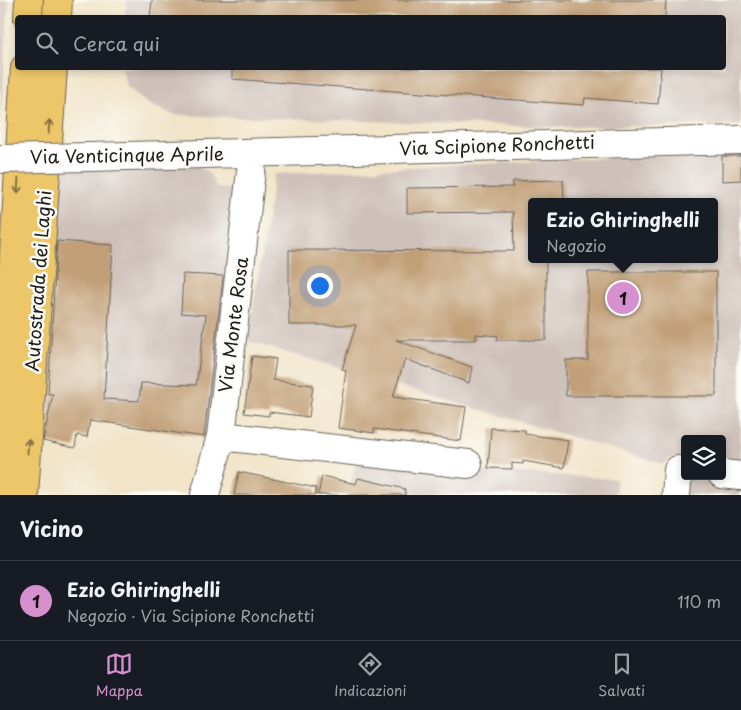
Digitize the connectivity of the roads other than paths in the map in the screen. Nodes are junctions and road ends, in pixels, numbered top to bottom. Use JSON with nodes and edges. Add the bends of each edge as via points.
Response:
{"nodes":[{"id":1,"x":29,"y":0,"type":"edge"},
{"id":2,"x":58,"y":0,"type":"edge"},
{"id":3,"x":28,"y":15,"type":"edge"},
{"id":4,"x":57,"y":15,"type":"edge"},
{"id":5,"x":25,"y":70,"type":"edge"},
{"id":6,"x":53,"y":70,"type":"edge"},
{"id":7,"x":741,"y":140,"type":"edge"},
{"id":8,"x":254,"y":153,"type":"junction"},
{"id":9,"x":0,"y":159,"type":"edge"},
{"id":10,"x":221,"y":436,"type":"junction"},
{"id":11,"x":468,"y":464,"type":"dead end"},
{"id":12,"x":726,"y":474,"type":"edge"},
{"id":13,"x":741,"y":476,"type":"edge"},
{"id":14,"x":0,"y":490,"type":"edge"},
{"id":15,"x":24,"y":495,"type":"edge"},
{"id":16,"x":205,"y":495,"type":"edge"}],
"edges":[{"from":1,"to":3,"type":"highway"},
{"from":2,"to":4,"type":"highway"},
{"from":5,"to":14,"type":"highway","name":"Autostrada dei Laghi","one_way":true},
{"from":15,"to":6,"type":"highway","name":"Autostrada dei Laghi","one_way":true},
{"from":7,"to":8,"type":"street","name":"Via Scipione Ronchetti"},
{"from":8,"to":9,"type":"street","name":"Via Venticinque Aprile","bridge":true},
{"from":8,"to":10,"type":"street","name":"Via Monte Rosa"},
{"from":10,"to":11,"type":"street"},
{"from":10,"to":16,"type":"street","name":"Via Monte Rosa"},
{"from":12,"to":13,"type":"street"}]}
